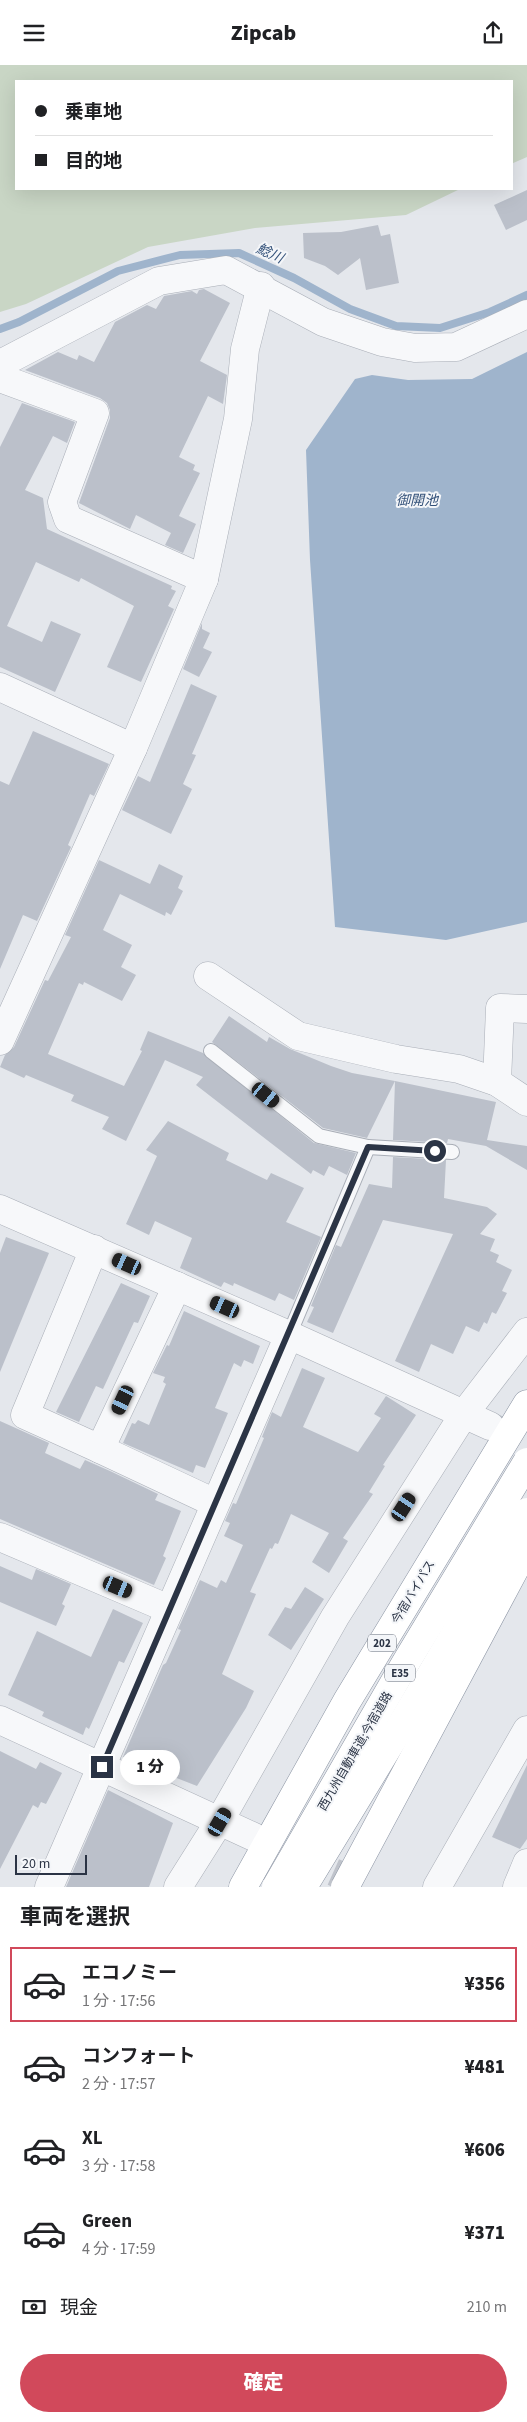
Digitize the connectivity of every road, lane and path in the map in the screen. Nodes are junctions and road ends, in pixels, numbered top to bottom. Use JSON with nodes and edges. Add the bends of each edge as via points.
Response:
{"nodes":[{"id":1,"x":261,"y":286,"type":"junction"},
{"id":2,"x":527,"y":315,"type":"edge"},
{"id":3,"x":0,"y":364,"type":"edge"},
{"id":4,"x":0,"y":378,"type":"edge"},
{"id":5,"x":204,"y":579,"type":"junction"},
{"id":6,"x":0,"y":687,"type":"edge"},
{"id":7,"x":132,"y":748,"type":"junction"},
{"id":8,"x":208,"y":976,"type":"dead end"},
{"id":9,"x":527,"y":1009,"type":"edge"},
{"id":10,"x":0,"y":1041,"type":"edge"},
{"id":11,"x":211,"y":1051,"type":"dead end"},
{"id":12,"x":497,"y":1082,"type":"junction"},
{"id":13,"x":527,"y":1102,"type":"edge"},
{"id":14,"x":368,"y":1147,"type":"junction"},
{"id":15,"x":452,"y":1152,"type":"dead end"},
{"id":16,"x":0,"y":1209,"type":"edge"},
{"id":17,"x":94,"y":1249,"type":"junction"},
{"id":18,"x":177,"y":1286,"type":"junction"},
{"id":19,"x":527,"y":1333,"type":"edge"},
{"id":20,"x":289,"y":1335,"type":"junction"},
{"id":21,"x":527,"y":1404,"type":"edge"},
{"id":22,"x":464,"y":1414,"type":"junction"},
{"id":23,"x":490,"y":1426,"type":"tunnel mouth"},
{"id":24,"x":100,"y":1449,"type":"junction"},
{"id":25,"x":527,"y":1462,"type":"edge"},
{"id":26,"x":215,"y":1503,"type":"junction"},
{"id":27,"x":527,"y":1512,"type":"edge"},
{"id":28,"x":0,"y":1537,"type":"edge"},
{"id":29,"x":527,"y":1546,"type":"edge"},
{"id":30,"x":527,"y":1564,"type":"edge"},
{"id":31,"x":169,"y":1609,"type":"junction"},
{"id":32,"x":0,"y":1720,"type":"edge"},
{"id":33,"x":527,"y":1730,"type":"edge"},
{"id":34,"x":102,"y":1767,"type":"junction"},
{"id":35,"x":220,"y":1822,"type":"junction"},
{"id":36,"x":254,"y":1837,"type":"dead end"},
{"id":37,"x":527,"y":1863,"type":"edge"},
{"id":38,"x":49,"y":1887,"type":"edge"},
{"id":39,"x":178,"y":1887,"type":"edge"},
{"id":40,"x":243,"y":1887,"type":"edge"},
{"id":41,"x":276,"y":1887,"type":"edge"},
{"id":42,"x":303,"y":1887,"type":"edge"},
{"id":43,"x":332,"y":1887,"type":"edge"},
{"id":44,"x":345,"y":1887,"type":"edge"},
{"id":45,"x":437,"y":1887,"type":"edge"},
{"id":46,"x":517,"y":1887,"type":"edge"}],
"edges":[{"from":1,"to":2,"type":"street","via":[[323,322],[382,342],[415,348],[456,347]]},
{"from":1,"to":3,"type":"street","via":[[226,270],[160,281]]},
{"from":1,"to":5,"type":"street","via":[[245,349],[238,419]]},
{"from":4,"to":5,"type":"street","via":[[95,413],[62,502],[68,519]]},
{"from":5,"to":7,"type":"street"},
{"from":6,"to":7,"type":"street"},
{"from":7,"to":10,"type":"street"},
{"from":8,"to":12,"type":"street","via":[[298,1036],[387,1057],[459,1069]]},
{"from":9,"to":12,"type":"street","via":[[500,1008]]},
{"from":11,"to":14,"type":"lane","via":[[319,1137]]},
{"from":12,"to":13,"type":"street"},
{"from":14,"to":15,"type":"lane"},
{"from":14,"to":20,"type":"lane"},
{"from":16,"to":17,"type":"street"},
{"from":17,"to":18,"type":"street"},
{"from":17,"to":24,"type":"street","via":[[25,1415]]},
{"from":18,"to":20,"type":"street"},
{"from":18,"to":24,"type":"street"},
{"from":19,"to":22,"type":"street"},
{"from":20,"to":22,"type":"street"},
{"from":20,"to":26,"type":"street"},
{"from":21,"to":40,"type":"highway","name":"今宿バイパス","number":"202","via":[[347,1701]]},
{"from":22,"to":23,"type":"street"},
{"from":22,"to":35,"type":"street","via":[[335,1617]]},
{"from":24,"to":26,"type":"street"},
{"from":25,"to":41,"type":"highway","name":"西九州自動車道;今宿道路","number":"E35","bridge":true},
{"from":26,"to":31,"type":"street"},
{"from":27,"to":42,"type":"highway","name":"西九州自動車道;今宿道路","number":"E35","bridge":true},
{"from":28,"to":31,"type":"street"},
{"from":29,"to":44,"type":"highway","bridge":true},
{"from":30,"to":43,"type":"highway"},
{"from":31,"to":34,"type":"street"},
{"from":32,"to":34,"type":"street"},
{"from":33,"to":45,"type":"street"},
{"from":34,"to":35,"type":"street"},
{"from":34,"to":38,"type":"street"},
{"from":35,"to":36,"type":"street"},
{"from":35,"to":39,"type":"street"},
{"from":37,"to":46,"type":"street"}]}
